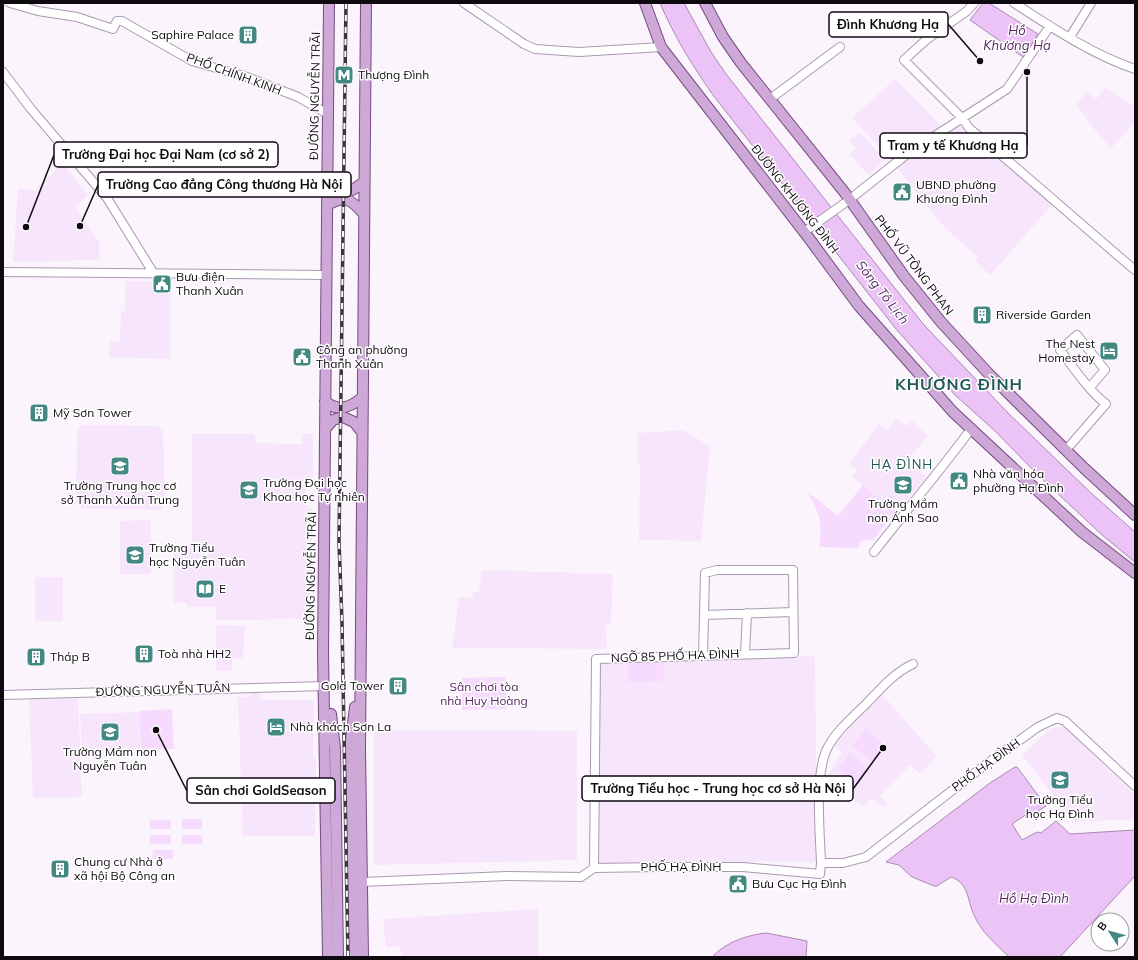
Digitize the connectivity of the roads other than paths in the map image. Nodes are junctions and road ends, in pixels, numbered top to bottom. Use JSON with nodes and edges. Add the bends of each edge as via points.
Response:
{"nodes":[{"id":1,"x":10,"y":3,"type":"edge"},
{"id":2,"x":329,"y":3,"type":"edge"},
{"id":3,"x":366,"y":3,"type":"edge"},
{"id":4,"x":464,"y":3,"type":"edge"},
{"id":5,"x":645,"y":3,"type":"edge"},
{"id":6,"x":705,"y":3,"type":"edge"},
{"id":7,"x":974,"y":3,"type":"edge"},
{"id":8,"x":1014,"y":3,"type":"edge"},
{"id":9,"x":1091,"y":3,"type":"edge"},
{"id":10,"x":1050,"y":26,"type":"junction"},
{"id":11,"x":1070,"y":37,"type":"junction"},
{"id":12,"x":661,"y":47,"type":"junction"},
{"id":13,"x":840,"y":48,"type":"dead end"},
{"id":14,"x":1135,"y":69,"type":"edge"},
{"id":15,"x":3,"y":72,"type":"edge"},
{"id":16,"x":770,"y":99,"type":"junction"},
{"id":17,"x":328,"y":114,"type":"junction"},
{"id":18,"x":963,"y":119,"type":"junction"},
{"id":19,"x":364,"y":182,"type":"junction"},
{"id":20,"x":327,"y":185,"type":"junction"},
{"id":21,"x":846,"y":202,"type":"junction"},
{"id":22,"x":327,"y":205,"type":"junction"},
{"id":23,"x":364,"y":214,"type":"junction"},
{"id":24,"x":807,"y":230,"type":"junction"},
{"id":25,"x":1135,"y":270,"type":"edge"},
{"id":26,"x":3,"y":272,"type":"edge"},
{"id":27,"x":154,"y":274,"type":"junction"},
{"id":28,"x":326,"y":275,"type":"junction"},
{"id":29,"x":1090,"y":387,"type":"junction"},
{"id":30,"x":363,"y":397,"type":"junction"},
{"id":31,"x":325,"y":401,"type":"junction"},
{"id":32,"x":325,"y":429,"type":"junction"},
{"id":33,"x":971,"y":429,"type":"junction"},
{"id":34,"x":362,"y":432,"type":"junction"},
{"id":35,"x":1066,"y":450,"type":"junction"},
{"id":36,"x":1135,"y":515,"type":"edge"},
{"id":37,"x":874,"y":552,"type":"dead end"},
{"id":38,"x":1135,"y":573,"type":"edge"},
{"id":39,"x":794,"y":612,"type":"junction"},
{"id":40,"x":747,"y":613,"type":"junction"},
{"id":41,"x":704,"y":615,"type":"junction"},
{"id":42,"x":323,"y":654,"type":"junction"},
{"id":43,"x":745,"y":654,"type":"junction"},
{"id":44,"x":360,"y":655,"type":"junction"},
{"id":45,"x":702,"y":656,"type":"junction"},
{"id":46,"x":913,"y":664,"type":"dead end"},
{"id":47,"x":324,"y":686,"type":"junction"},
{"id":48,"x":3,"y":695,"type":"edge"},
{"id":49,"x":1135,"y":786,"type":"edge"},
{"id":50,"x":821,"y":862,"type":"junction"},
{"id":51,"x":594,"y":868,"type":"junction"},
{"id":52,"x":362,"y":882,"type":"junction"},
{"id":53,"x":328,"y":957,"type":"edge"},
{"id":54,"x":338,"y":957,"type":"edge"},
{"id":55,"x":354,"y":957,"type":"edge"},
{"id":56,"x":363,"y":957,"type":"edge"}],
"edges":[{"from":1,"to":17,"type":"street","name":"PHỐ CHÍNH KINH","via":[[38,11],[77,17],[113,29],[117,21],[122,21],[192,61],[247,77],[298,97]]},
{"from":2,"to":17,"type":"main road","name":"ĐƯỜNG NGUYỄN TRÃI"},
{"from":3,"to":19,"type":"main road"},
{"from":4,"to":12,"type":"street","via":[[535,49],[579,52]]},
{"from":5,"to":12,"type":"main road","name":"ĐƯỜNG KHƯƠNG ĐÌNH"},
{"from":6,"to":16,"type":"main road","name":"PHỐ VŨ TÔNG PHAN","via":[[723,37]]},
{"from":7,"to":18,"type":"street","via":[[904,60]]},
{"from":8,"to":10,"type":"street"},
{"from":9,"to":11,"type":"street"},
{"from":10,"to":11,"type":"street"},
{"from":10,"to":18,"type":"street","via":[[1007,89]]},
{"from":11,"to":14,"type":"street","via":[[1117,63]]},
{"from":12,"to":24,"type":"main road","name":"ĐƯỜNG KHƯƠNG ĐÌNH"},
{"from":13,"to":16,"type":"street"},
{"from":15,"to":27,"type":"street","via":[[107,198]]},
{"from":16,"to":21,"type":"main road","name":"PHỐ VŨ TÔNG PHAN"},
{"from":17,"to":20,"type":"main road","name":"ĐƯỜNG NGUYỄN TRÃI"},
{"from":18,"to":21,"type":"street","via":[[907,154]]},
{"from":18,"to":25,"type":"street","via":[[969,128]]},
{"from":19,"to":20,"type":"main road","via":[[350,192],[338,192]]},
{"from":19,"to":23,"type":"main road"},
{"from":20,"to":22,"type":"main road","name":"ĐƯỜNG NGUYỄN TRÃI"},
{"from":21,"to":24,"type":"street"},
{"from":21,"to":35,"type":"main road","name":"PHỐ VŨ TÔNG PHAN","via":[[953,336]]},
{"from":22,"to":23,"type":"main road","via":[[344,199],[356,204]]},
{"from":22,"to":28,"type":"main road","name":"ĐƯỜNG NGUYỄN TRÃI"},
{"from":23,"to":30,"type":"main road"},
{"from":24,"to":33,"type":"main road","name":"ĐƯỜNG KHƯƠNG ĐÌNH","via":[[859,306]]},
{"from":26,"to":27,"type":"street"},
{"from":27,"to":28,"type":"street"},
{"from":28,"to":31,"type":"main road","name":"ĐƯỜNG NGUYỄN TRÃI"},
{"from":29,"to":29,"type":"street","via":[[1060,350],[1077,335],[1105,370]]},
{"from":29,"to":35,"type":"street","via":[[1106,404]]},
{"from":30,"to":31,"type":"main road","via":[[346,407],[334,407]]},
{"from":30,"to":34,"type":"main road"},
{"from":31,"to":32,"type":"main road","name":"ĐƯỜNG NGUYỄN TRÃI"},
{"from":32,"to":34,"type":"main road","via":[[333,420],[344,417],[354,422]]},
{"from":32,"to":42,"type":"main road","name":"ĐƯỜNG NGUYỄN TRÃI"},
{"from":33,"to":37,"type":"street","via":[[939,473]]},
{"from":33,"to":38,"type":"main road","name":"ĐƯỜNG KHƯƠNG ĐÌNH","via":[[1082,532]]},
{"from":34,"to":44,"type":"main road"},
{"from":35,"to":36,"type":"main road","name":"PHỐ VŨ TÔNG PHAN","via":[[1114,498]]},
{"from":39,"to":40,"type":"street"},
{"from":39,"to":41,"type":"street","via":[[793,570],[718,570],[706,573]]},
{"from":39,"to":43,"type":"street","name":"NGÕ 85 PHỐ HẠ ĐÌNH","via":[[794,653]]},
{"from":40,"to":41,"type":"street"},
{"from":40,"to":43,"type":"street"},
{"from":41,"to":45,"type":"street"},
{"from":42,"to":47,"type":"main road","name":"ĐƯỜNG NGUYỄN TRÃI"},
{"from":42,"to":54,"type":"main road","via":[[335,748]]},
{"from":43,"to":45,"type":"street","name":"NGÕ 85 PHỐ HẠ ĐÌNH"},
{"from":44,"to":52,"type":"main road"},
{"from":44,"to":55,"type":"main road","via":[[350,748]]},
{"from":45,"to":51,"type":"street","name":"NGÕ 85 PHỐ HẠ ĐÌNH","via":[[596,659]]},
{"from":46,"to":50,"type":"street","via":[[900,670],[880,689],[827,747],[823,759],[820,796]]},
{"from":47,"to":48,"type":"street","name":"ĐƯỜNG NGUYỄN TUÂN"},
{"from":47,"to":53,"type":"main road","name":"ĐƯỜNG NGUYỄN TRÃI"},
{"from":49,"to":50,"type":"street","name":"PHỐ HẠ ĐÌNH","via":[[1065,721],[1057,718],[1038,727],[985,765],[866,857],[843,863]]},
{"from":50,"to":51,"type":"street","name":"PHỐ HẠ ĐÌNH","via":[[820,874],[743,867]]},
{"from":51,"to":52,"type":"street","name":"PHỐ HẠ ĐÌNH","via":[[580,876],[507,876]]},
{"from":52,"to":56,"type":"main road"}]}
